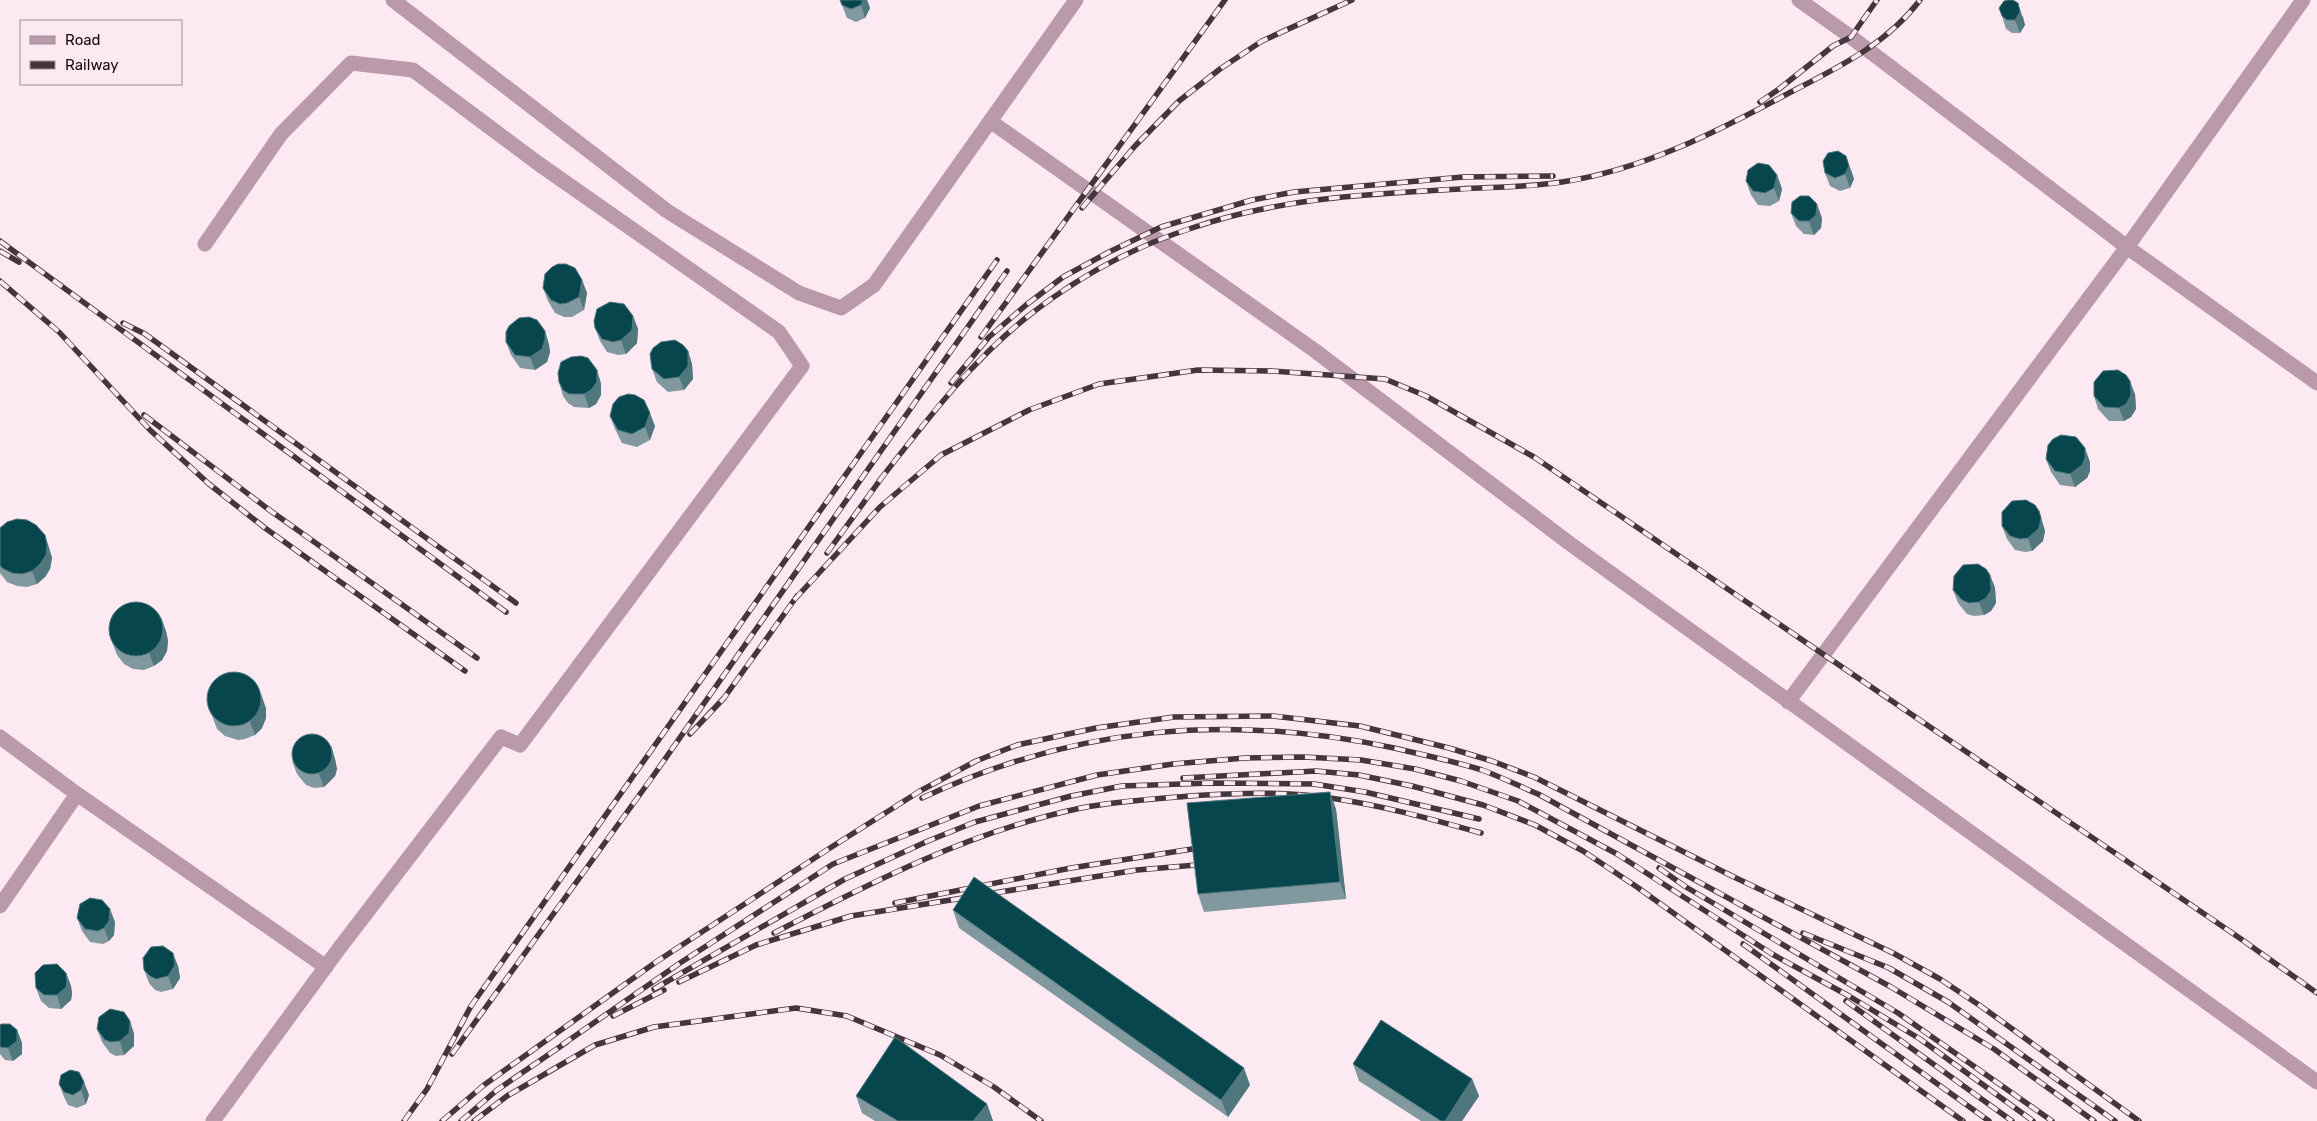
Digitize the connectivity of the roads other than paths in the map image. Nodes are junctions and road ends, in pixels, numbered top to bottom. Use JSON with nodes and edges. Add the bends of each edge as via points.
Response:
{"nodes":[{"id":1,"x":393,"y":0,"type":"edge"},
{"id":2,"x":1076,"y":0,"type":"edge"},
{"id":3,"x":1799,"y":0,"type":"edge"},
{"id":4,"x":2303,"y":0,"type":"edge"},
{"id":5,"x":990,"y":121,"type":"junction"},
{"id":6,"x":205,"y":244,"type":"dead end"},
{"id":7,"x":2127,"y":247,"type":"junction"},
{"id":8,"x":2317,"y":383,"type":"edge"},
{"id":9,"x":1788,"y":702,"type":"junction"},
{"id":10,"x":0,"y":738,"type":"edge"},
{"id":11,"x":77,"y":794,"type":"junction"},
{"id":12,"x":0,"y":906,"type":"edge"},
{"id":13,"x":326,"y":966,"type":"junction"},
{"id":14,"x":2317,"y":1082,"type":"edge"},
{"id":15,"x":212,"y":1121,"type":"edge"}],
"edges":[{"from":1,"to":5,"type":"lane","via":[[667,211],[799,293],[841,308],[874,286]]},
{"from":2,"to":5,"type":"lane"},
{"from":3,"to":7,"type":"lane"},
{"from":4,"to":7,"type":"lane"},
{"from":5,"to":9,"type":"lane","via":[[1314,350],[1569,544]]},
{"from":6,"to":13,"type":"lane","via":[[281,134],[351,64],[413,70],[539,164],[779,332],[802,366],[520,745],[501,737]]},
{"from":7,"to":8,"type":"lane"},
{"from":7,"to":9,"type":"lane"},
{"from":9,"to":14,"type":"lane"},
{"from":10,"to":11,"type":"lane"},
{"from":11,"to":12,"type":"lane"},
{"from":11,"to":13,"type":"lane"},
{"from":13,"to":15,"type":"lane"}]}
